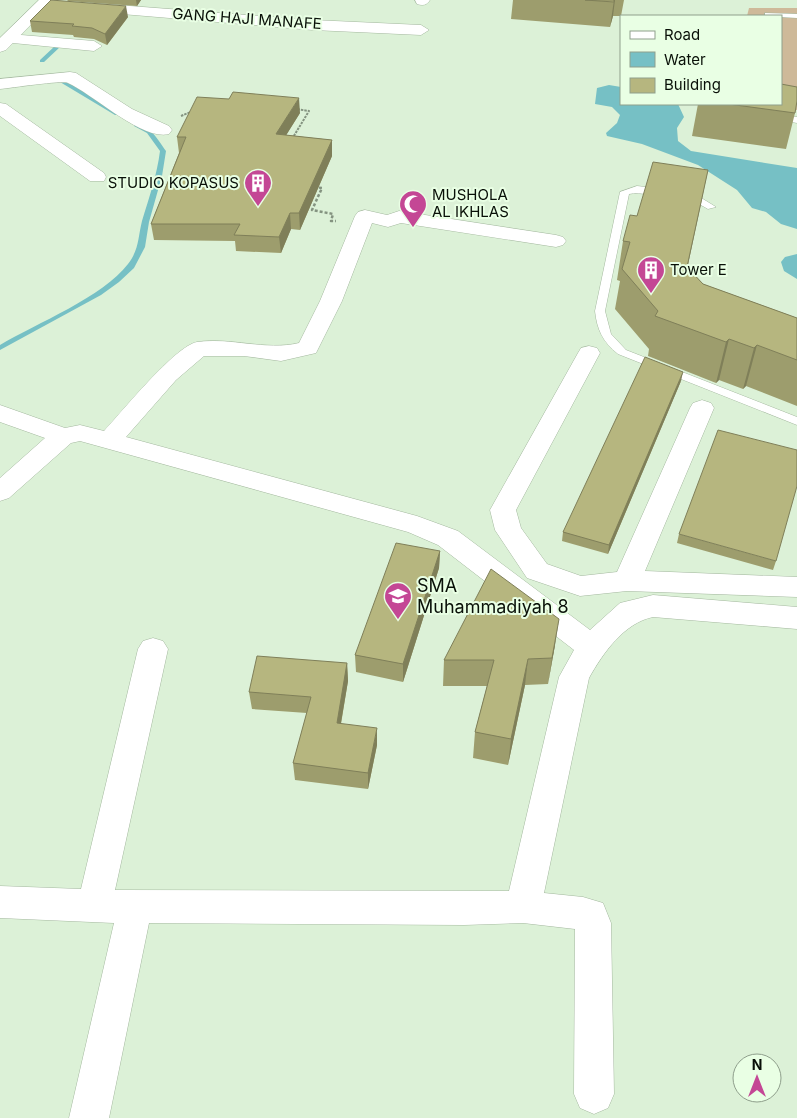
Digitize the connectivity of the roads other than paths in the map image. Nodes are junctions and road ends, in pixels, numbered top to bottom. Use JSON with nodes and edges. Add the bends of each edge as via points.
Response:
{"nodes":[{"id":1,"x":46,"y":2,"type":"edge"},
{"id":2,"x":782,"y":15,"type":"edge"},
{"id":3,"x":797,"y":16,"type":"edge"},
{"id":4,"x":421,"y":30,"type":"dead end"},
{"id":5,"x":5,"y":43,"type":"edge"},
{"id":6,"x":94,"y":46,"type":"dead end"},
{"id":7,"x":0,"y":84,"type":"edge"},
{"id":8,"x":742,"y":105,"type":"edge"},
{"id":9,"x":0,"y":108,"type":"edge"},
{"id":10,"x":797,"y":120,"type":"edge"},
{"id":11,"x":163,"y":130,"type":"road end"},
{"id":12,"x":97,"y":177,"type":"dead end"},
{"id":13,"x":711,"y":207,"type":"dead end"},
{"id":14,"x":556,"y":241,"type":"dead end"},
{"id":15,"x":589,"y":352,"type":"dead end"},
{"id":16,"x":702,"y":408,"type":"dead end"},
{"id":17,"x":0,"y":413,"type":"edge"},
{"id":18,"x":797,"y":421,"type":"edge"},
{"id":19,"x":63,"y":436,"type":"junction"},
{"id":20,"x":108,"y":442,"type":"junction"},
{"id":21,"x":0,"y":492,"type":"edge"},
{"id":22,"x":627,"y":581,"type":"junction"},
{"id":23,"x":797,"y":587,"type":"edge"},
{"id":24,"x":797,"y":618,"type":"edge"},
{"id":25,"x":591,"y":647,"type":"junction"},
{"id":26,"x":153,"y":649,"type":"dead end"},
{"id":27,"x":0,"y":902,"type":"edge"},
{"id":28,"x":94,"y":906,"type":"junction"},
{"id":29,"x":523,"y":907,"type":"junction"},
{"id":30,"x":135,"y":908,"type":"junction"},
{"id":31,"x":594,"y":1094,"type":"dead end"},
{"id":32,"x":89,"y":1118,"type":"edge"}],
"edges":[{"from":1,"to":4,"type":"street","name":"GANG HAJI MANAFE","via":[[313,25]]},
{"from":1,"to":5,"type":"street"},
{"from":2,"to":3,"type":"lane"},
{"from":5,"to":6,"type":"street"},
{"from":7,"to":11,"type":"street","via":[[70,77],[126,113]]},
{"from":8,"to":10,"type":"lane","via":[[752,112]]},
{"from":9,"to":12,"type":"street"},
{"from":13,"to":18,"type":"lane","via":[[695,198],[658,191],[637,189],[625,192],[600,311],[602,329],[610,343],[622,352]]},
{"from":14,"to":20,"type":"street","via":[[399,217],[388,221],[365,216],[308,348],[281,354],[244,349],[198,349],[168,375]]},
{"from":15,"to":22,"type":"street","via":[[503,510],[508,530],[537,571],[580,586]]},
{"from":16,"to":22,"type":"street"},
{"from":17,"to":19,"type":"street"},
{"from":19,"to":20,"type":"street","via":[[80,433]]},
{"from":19,"to":21,"type":"street"},
{"from":20,"to":25,"type":"street","via":[[417,525],[448,538]]},
{"from":22,"to":23,"type":"street"},
{"from":24,"to":25,"type":"street","via":[[654,606],[630,612]]},
{"from":25,"to":29,"type":"street","via":[[574,677]]},
{"from":26,"to":28,"type":"street"},
{"from":27,"to":28,"type":"street"},
{"from":28,"to":30,"type":"street"},
{"from":29,"to":30,"type":"street","via":[[464,910]]},
{"from":29,"to":31,"type":"street","via":[[583,913],[590,916],[593,923]]},
{"from":30,"to":32,"type":"street"}]}
